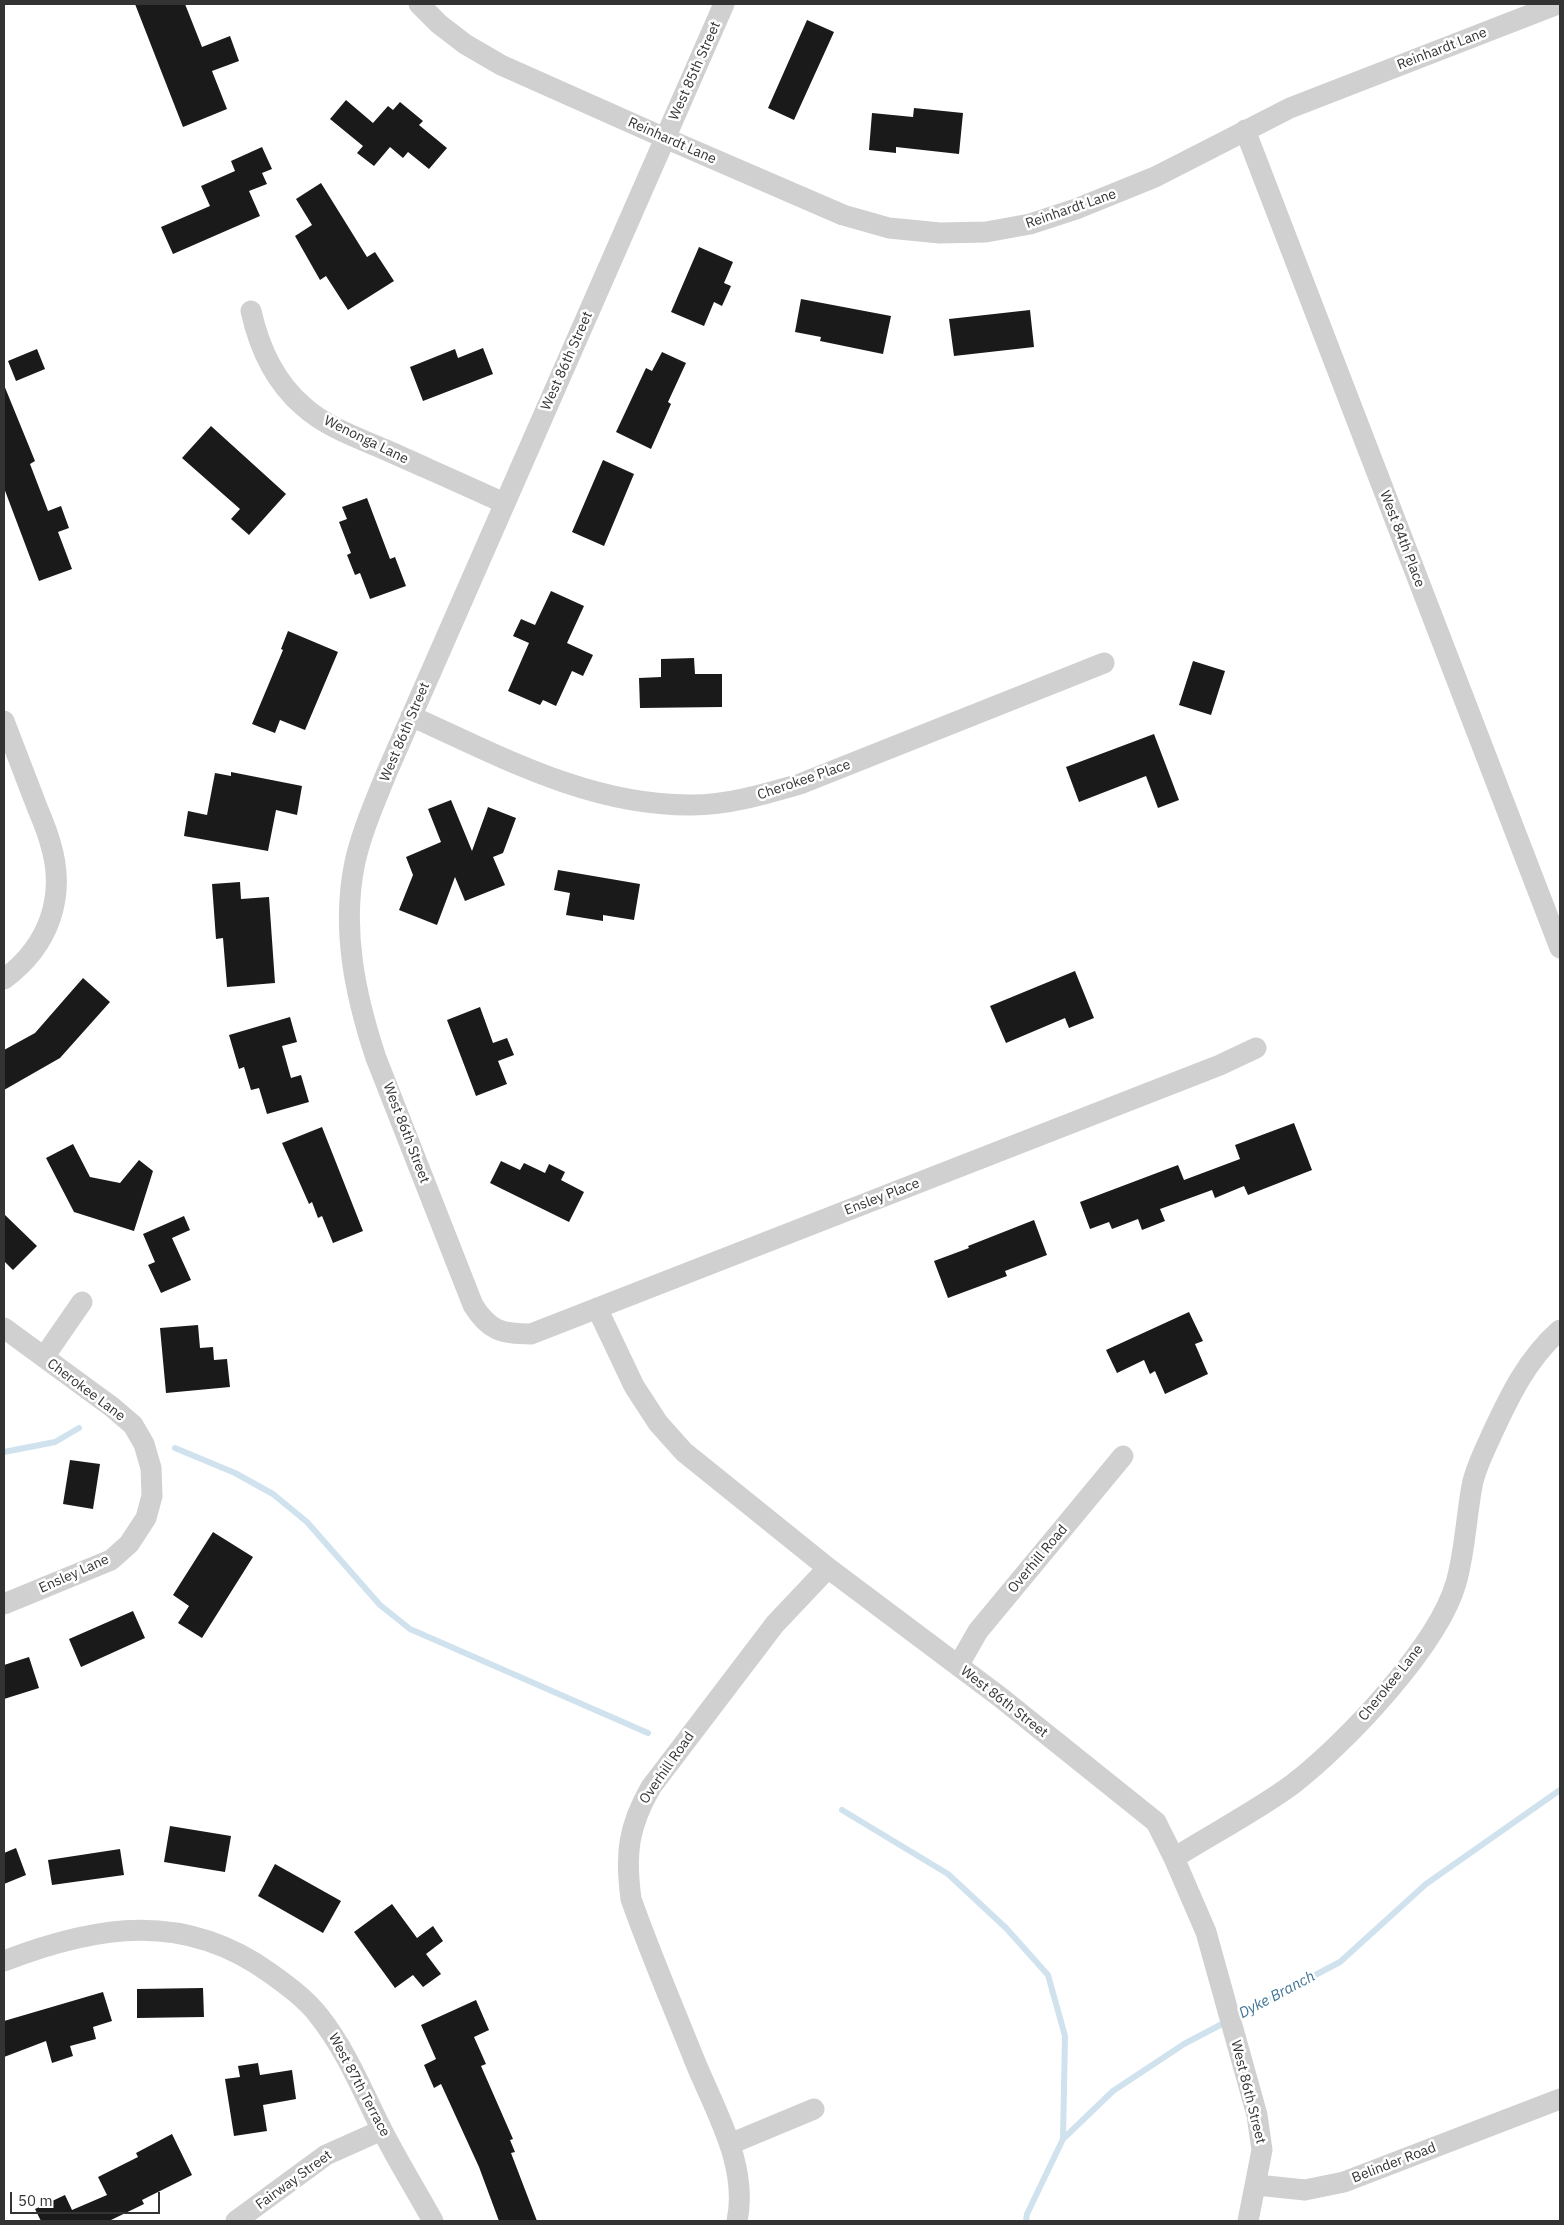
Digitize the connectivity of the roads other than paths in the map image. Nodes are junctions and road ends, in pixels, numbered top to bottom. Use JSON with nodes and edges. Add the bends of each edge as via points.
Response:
{"nodes":[{"id":1,"x":419,"y":4,"type":"edge"},
{"id":2,"x":724,"y":4,"type":"edge"},
{"id":3,"x":1558,"y":4,"type":"edge"},
{"id":4,"x":1245,"y":130,"type":"junction"},
{"id":5,"x":665,"y":138,"type":"junction"},
{"id":6,"x":251,"y":311,"type":"dead end"},
{"id":7,"x":504,"y":503,"type":"junction"},
{"id":8,"x":1104,"y":663,"type":"dead end"},
{"id":9,"x":411,"y":716,"type":"junction"},
{"id":10,"x":4,"y":721,"type":"edge"},
{"id":11,"x":1560,"y":948,"type":"edge"},
{"id":12,"x":4,"y":979,"type":"edge"},
{"id":13,"x":1256,"y":1048,"type":"dead end"},
{"id":14,"x":82,"y":1302,"type":"dead end"},
{"id":15,"x":598,"y":1308,"type":"junction"},
{"id":16,"x":4,"y":1328,"type":"edge"},
{"id":17,"x":1560,"y":1330,"type":"edge"},
{"id":18,"x":505,"y":1334,"type":"joint"},
{"id":19,"x":44,"y":1357,"type":"junction"},
{"id":20,"x":1123,"y":1456,"type":"dead end"},
{"id":21,"x":152,"y":1476,"type":"joint"},
{"id":22,"x":828,"y":1568,"type":"junction"},
{"id":23,"x":4,"y":1604,"type":"edge"},
{"id":24,"x":958,"y":1666,"type":"junction"},
{"id":25,"x":1174,"y":1858,"type":"junction"},
{"id":26,"x":4,"y":1961,"type":"edge"},
{"id":27,"x":1560,"y":2099,"type":"edge"},
{"id":28,"x":814,"y":2109,"type":"dead end"},
{"id":29,"x":382,"y":2130,"type":"junction"},
{"id":30,"x":730,"y":2144,"type":"junction"},
{"id":31,"x":1257,"y":2185,"type":"junction"},
{"id":32,"x":236,"y":2221,"type":"edge"},
{"id":33,"x":432,"y":2221,"type":"edge"},
{"id":34,"x":737,"y":2221,"type":"edge"},
{"id":35,"x":1248,"y":2221,"type":"edge"}],
"edges":[{"from":1,"to":5,"type":"street","name":"Reinhardt Lane","via":[[465,44],[501,65]]},
{"from":2,"to":5,"type":"street","name":"West 85th Street"},
{"from":3,"to":4,"type":"street","name":"Reinhardt Lane","via":[[1290,108]]},
{"from":4,"to":5,"type":"street","name":"Reinhardt Lane","via":[[1154,177],[1076,209],[1003,229],[940,233],[889,228],[843,216]]},
{"from":4,"to":11,"type":"street","name":"West 84th Place"},
{"from":5,"to":7,"type":"street","name":"West 86th Street"},
{"from":6,"to":7,"type":"street","name":"Wenonga Lane","via":[[258,340],[270,365],[303,406],[348,433]]},
{"from":7,"to":9,"type":"street","name":"West 86th Street"},
{"from":8,"to":9,"type":"street","name":"Cherokee Place","via":[[800,784],[752,798],[694,806],[610,798],[564,783]]},
{"from":9,"to":18,"type":"street","name":"West 86th Street","via":[[364,828],[355,864],[350,919],[353,968],[362,1016],[376,1058],[474,1305],[483,1321]]},
{"from":10,"to":12,"type":"street","via":[[51,843],[57,889],[52,918],[41,941],[21,967]]},
{"from":13,"to":15,"type":"street","name":"Ensley Place"},
{"from":14,"to":19,"type":"street","name":"Cherokee Lane"},
{"from":15,"to":18,"type":"street","name":"Ensley Place","via":[[531,1334]]},
{"from":15,"to":22,"type":"street","name":"West 86th Street","via":[[634,1386],[677,1445],[706,1472]]},
{"from":16,"to":19,"type":"street","name":"Cherokee Lane"},
{"from":17,"to":25,"type":"street","name":"Cherokee Lane","via":[[1527,1367],[1504,1407],[1472,1484],[1456,1584],[1440,1620],[1412,1661],[1353,1730],[1293,1784]]},
{"from":19,"to":21,"type":"street","name":"Cherokee Lane","via":[[133,1425],[144,1444]]},
{"from":20,"to":24,"type":"street","name":"Overhill Road","via":[[978,1631]]},
{"from":21,"to":23,"type":"street","name":"Ensley Lane","via":[[152,1496],[146,1518],[129,1544],[111,1560]]},
{"from":22,"to":24,"type":"street","name":"West 86th Street"},
{"from":22,"to":30,"type":"street","name":"Overhill Road","via":[[775,1624],[651,1787],[638,1811],[630,1838],[627,1867],[631,1900]]},
{"from":24,"to":25,"type":"street","name":"West 86th Street","via":[[1156,1822]]},
{"from":25,"to":31,"type":"street","name":"West 86th Street","via":[[1206,1932],[1257,2115],[1262,2150]]},
{"from":26,"to":29,"type":"street","name":"West 87th Terrace","via":[[49,1944],[91,1934],[140,1929],[183,1934],[236,1953],[294,1990],[318,2014],[349,2062]]},
{"from":27,"to":31,"type":"street","name":"Belinder Road","via":[[1344,2182],[1305,2190]]},
{"from":28,"to":30,"type":"street"},
{"from":29,"to":32,"type":"street","name":"Fairway Street","via":[[326,2155]]},
{"from":29,"to":33,"type":"street","name":"West 87th Terrace"},
{"from":30,"to":34,"type":"street","name":"Overhill Road","via":[[739,2187]]},
{"from":31,"to":35,"type":"street"}]}
